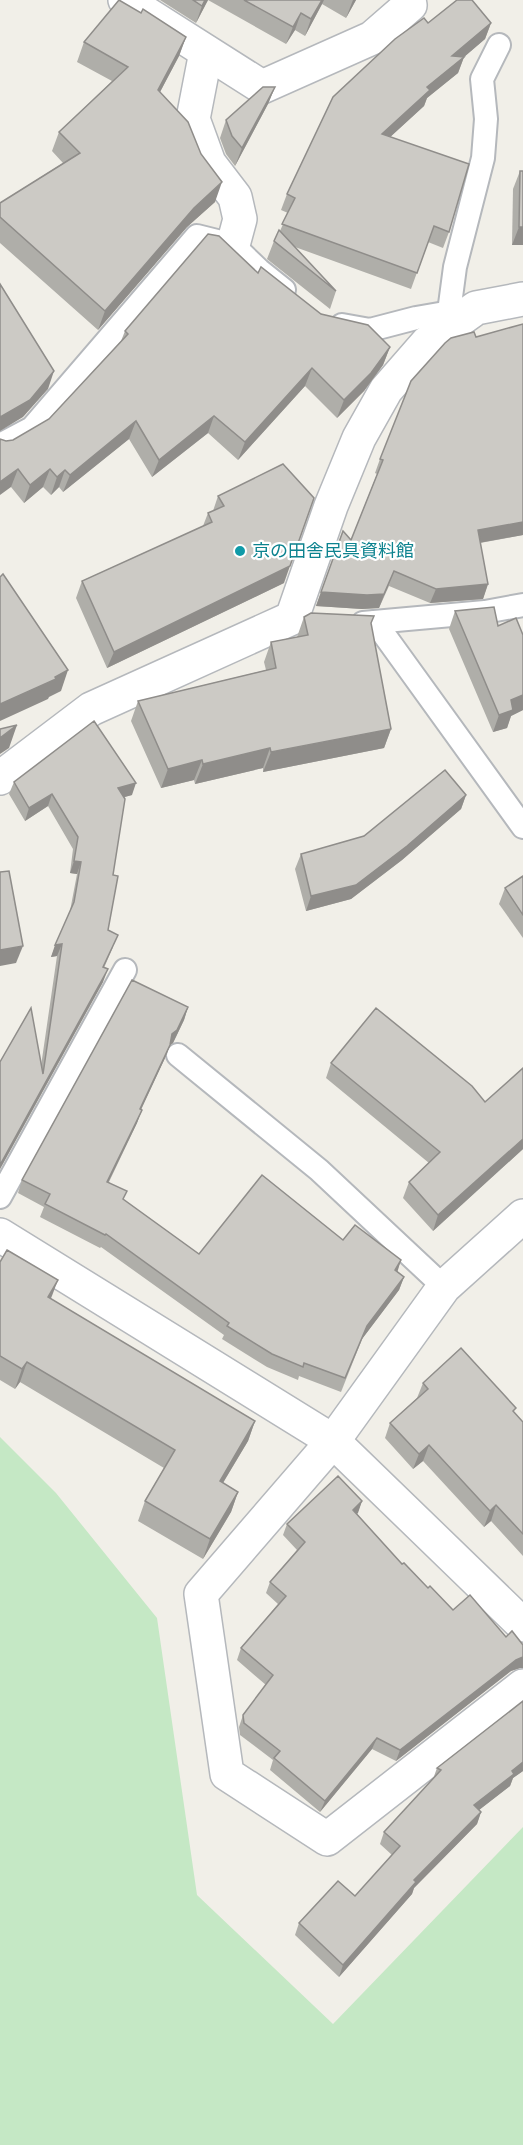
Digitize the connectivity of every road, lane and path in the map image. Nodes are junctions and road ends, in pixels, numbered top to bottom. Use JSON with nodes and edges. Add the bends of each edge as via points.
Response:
{"nodes":[{"id":1,"x":125,"y":0,"type":"edge"},
{"id":2,"x":409,"y":0,"type":"edge"},
{"id":3,"x":499,"y":45,"type":"dead end"},
{"id":4,"x":206,"y":52,"type":"junction"},
{"id":5,"x":233,"y":245,"type":"junction"},
{"id":6,"x":523,"y":299,"type":"edge"},
{"id":7,"x":305,"y":306,"type":"edge"},
{"id":8,"x":462,"y":310,"type":"junction"},
{"id":9,"x":323,"y":321,"type":"edge"},
{"id":10,"x":0,"y":445,"type":"edge"},
{"id":11,"x":523,"y":606,"type":"edge"},
{"id":12,"x":339,"y":621,"type":"edge"},
{"id":13,"x":375,"y":622,"type":"junction"},
{"id":14,"x":0,"y":778,"type":"edge"},
{"id":15,"x":523,"y":827,"type":"edge"},
{"id":16,"x":125,"y":970,"type":"dead end"},
{"id":17,"x":178,"y":1055,"type":"dead end"},
{"id":18,"x":0,"y":1197,"type":"edge"},
{"id":19,"x":523,"y":1216,"type":"edge"},
{"id":20,"x":0,"y":1235,"type":"edge"},
{"id":21,"x":444,"y":1287,"type":"junction"},
{"id":22,"x":333,"y":1441,"type":"junction"},
{"id":23,"x":523,"y":1625,"type":"edge"},
{"id":24,"x":523,"y":1686,"type":"edge"}],
"edges":[{"from":1,"to":4,"type":"street"},
{"from":2,"to":4,"type":"street","via":[[410,5],[372,38],[262,87]]},
{"from":3,"to":8,"type":"lane","via":[[482,79],[486,119],[483,158],[455,267]]},
{"from":4,"to":5,"type":"street","via":[[193,119],[209,163],[235,197],[240,219]]},
{"from":5,"to":7,"type":"lane"},
{"from":5,"to":10,"type":"lane","via":[[197,236],[32,428]]},
{"from":6,"to":8,"type":"street"},
{"from":8,"to":9,"type":"lane","via":[[370,330]]},
{"from":8,"to":14,"type":"street","via":[[386,390],[359,438],[309,575],[304,619],[91,709]]},
{"from":11,"to":13,"type":"lane"},
{"from":12,"to":13,"type":"lane"},
{"from":13,"to":15,"type":"lane"},
{"from":16,"to":18,"type":"lane"},
{"from":17,"to":21,"type":"lane","via":[[319,1170]]},
{"from":19,"to":21,"type":"street"},
{"from":20,"to":22,"type":"street"},
{"from":21,"to":22,"type":"street"},
{"from":22,"to":23,"type":"street"},
{"from":22,"to":24,"type":"street","via":[[201,1594],[227,1774],[327,1839]]}]}
